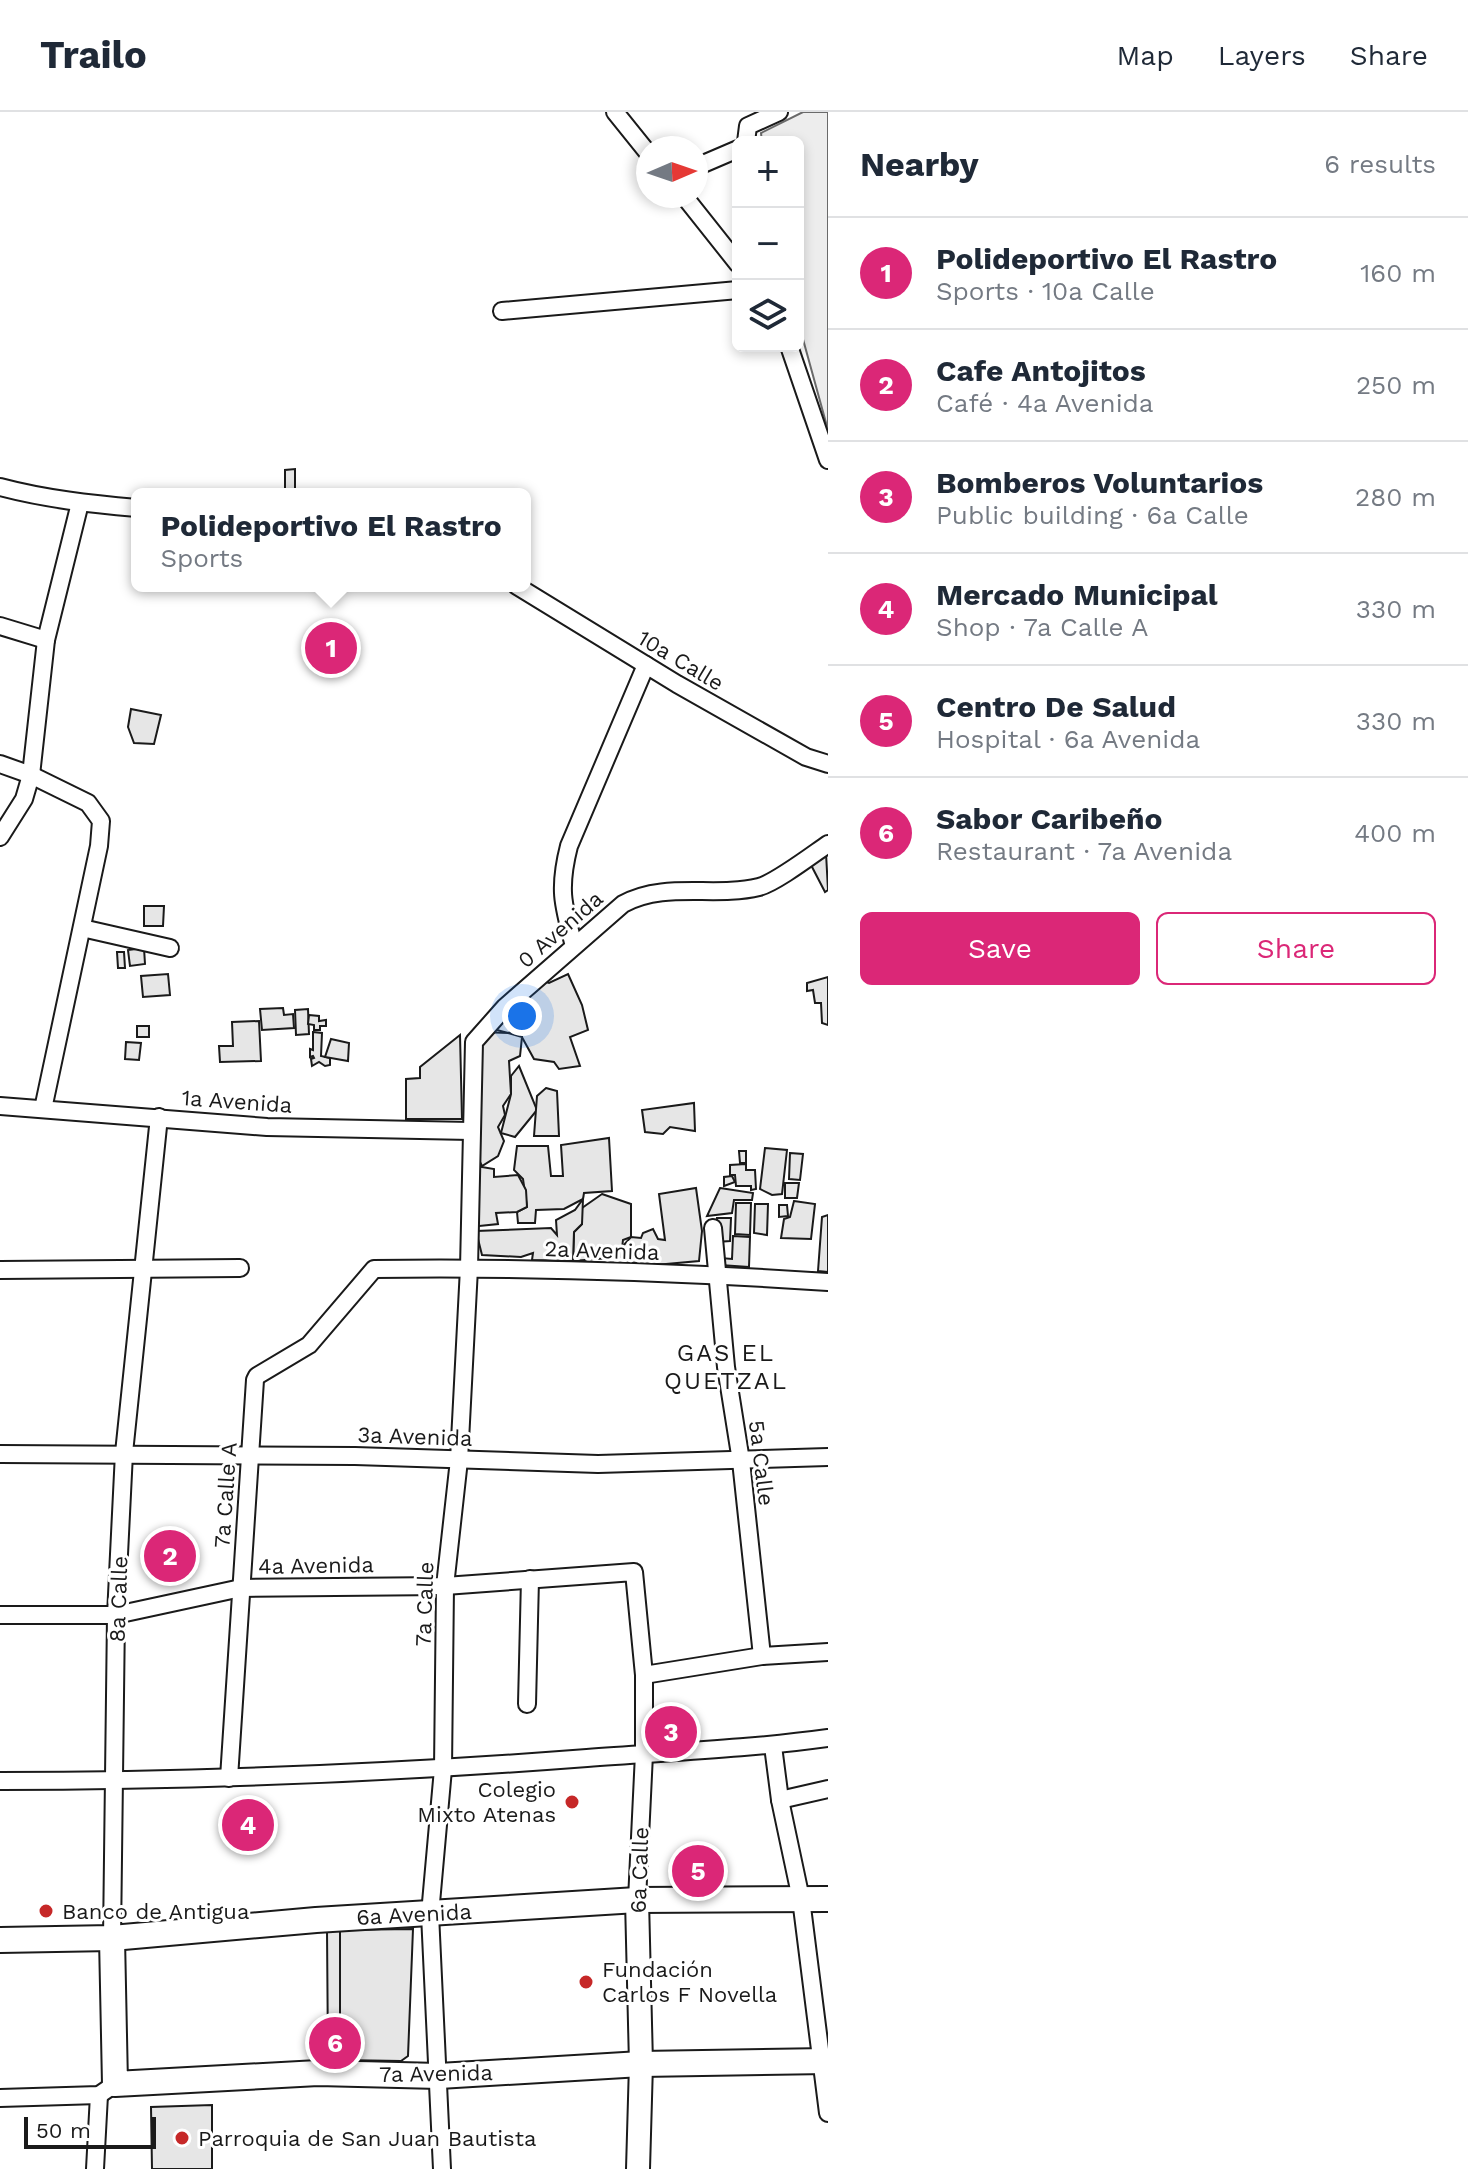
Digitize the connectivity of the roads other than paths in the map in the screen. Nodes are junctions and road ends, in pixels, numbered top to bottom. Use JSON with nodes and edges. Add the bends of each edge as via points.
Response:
{"nodes":[{"id":1,"x":615,"y":112,"type":"edge"},
{"id":2,"x":779,"y":112,"type":"edge"},
{"id":3,"x":747,"y":136,"type":"edge"},
{"id":4,"x":636,"y":138,"type":"edge"},
{"id":5,"x":732,"y":152,"type":"edge"},
{"id":6,"x":708,"y":162,"type":"edge"},
{"id":7,"x":694,"y":208,"type":"edge"},
{"id":8,"x":732,"y":256,"type":"edge"},
{"id":9,"x":732,"y":291,"type":"edge"},
{"id":10,"x":502,"y":311,"type":"dead end"},
{"id":11,"x":791,"y":352,"type":"edge"},
{"id":12,"x":828,"y":460,"type":"edge"},
{"id":13,"x":0,"y":487,"type":"edge"},
{"id":14,"x":80,"y":503,"type":"junction"},
{"id":15,"x":131,"y":507,"type":"edge"},
{"id":16,"x":527,"y":592,"type":"edge"},
{"id":17,"x":0,"y":626,"type":"edge"},
{"id":18,"x":46,"y":640,"type":"junction"},
{"id":19,"x":646,"y":665,"type":"junction"},
{"id":20,"x":0,"y":764,"type":"edge"},
{"id":21,"x":828,"y":764,"type":"edge"},
{"id":22,"x":31,"y":775,"type":"junction"},
{"id":23,"x":0,"y":837,"type":"edge"},
{"id":24,"x":828,"y":844,"type":"edge"},
{"id":25,"x":82,"y":928,"type":"junction"},
{"id":26,"x":574,"y":946,"type":"junction"},
{"id":27,"x":170,"y":948,"type":"dead end"},
{"id":28,"x":474,"y":1042,"type":"joint"},
{"id":29,"x":0,"y":1106,"type":"edge"},
{"id":30,"x":43,"y":1109,"type":"junction"},
{"id":31,"x":159,"y":1117,"type":"junction"},
{"id":32,"x":471,"y":1131,"type":"junction"},
{"id":33,"x":713,"y":1228,"type":"dead end"},
{"id":34,"x":240,"y":1268,"type":"dead end"},
{"id":35,"x":469,"y":1268,"type":"junction"},
{"id":36,"x":143,"y":1269,"type":"junction"},
{"id":37,"x":374,"y":1269,"type":"joint"},
{"id":38,"x":0,"y":1270,"type":"edge"},
{"id":39,"x":716,"y":1275,"type":"junction"},
{"id":40,"x":828,"y":1282,"type":"edge"},
{"id":41,"x":124,"y":1453,"type":"junction"},
{"id":42,"x":0,"y":1454,"type":"edge"},
{"id":43,"x":250,"y":1454,"type":"junction"},
{"id":44,"x":828,"y":1457,"type":"edge"},
{"id":45,"x":459,"y":1460,"type":"junction"},
{"id":46,"x":741,"y":1461,"type":"junction"},
{"id":47,"x":634,"y":1572,"type":"joint"},
{"id":48,"x":530,"y":1579,"type":"junction"},
{"id":49,"x":445,"y":1586,"type":"junction"},
{"id":50,"x":241,"y":1588,"type":"junction"},
{"id":51,"x":0,"y":1615,"type":"edge"},
{"id":52,"x":116,"y":1615,"type":"junction"},
{"id":53,"x":828,"y":1652,"type":"edge"},
{"id":54,"x":762,"y":1656,"type":"junction"},
{"id":55,"x":644,"y":1675,"type":"junction"},
{"id":56,"x":527,"y":1704,"type":"dead end"},
{"id":57,"x":828,"y":1738,"type":"edge"},
{"id":58,"x":773,"y":1746,"type":"junction"},
{"id":59,"x":644,"y":1754,"type":"junction"},
{"id":60,"x":443,"y":1769,"type":"junction"},
{"id":61,"x":229,"y":1778,"type":"junction"},
{"id":62,"x":0,"y":1781,"type":"edge"},
{"id":63,"x":115,"y":1781,"type":"junction"},
{"id":64,"x":828,"y":1789,"type":"edge"},
{"id":65,"x":780,"y":1800,"type":"junction"},
{"id":66,"x":801,"y":1899,"type":"junction"},
{"id":67,"x":828,"y":1899,"type":"edge"},
{"id":68,"x":637,"y":1900,"type":"junction"},
{"id":69,"x":430,"y":1914,"type":"junction"},
{"id":70,"x":112,"y":1938,"type":"junction"},
{"id":71,"x":0,"y":1940,"type":"edge"},
{"id":72,"x":824,"y":2062,"type":"edge"},
{"id":73,"x":641,"y":2064,"type":"junction"},
{"id":74,"x":439,"y":2076,"type":"junction"},
{"id":75,"x":107,"y":2089,"type":"junction"},
{"id":76,"x":0,"y":2098,"type":"edge"},
{"id":77,"x":828,"y":2113,"type":"edge"},
{"id":78,"x":95,"y":2169,"type":"edge"},
{"id":79,"x":442,"y":2169,"type":"edge"},
{"id":80,"x":638,"y":2169,"type":"edge"}],
"edges":[{"from":1,"to":4,"type":"street"},
{"from":2,"to":3,"type":"street","via":[[748,126]]},
{"from":5,"to":6,"type":"street"},
{"from":7,"to":8,"type":"street"},
{"from":9,"to":10,"type":"street"},
{"from":11,"to":12,"type":"street"},
{"from":13,"to":14,"type":"street"},
{"from":14,"to":15,"type":"street"},
{"from":14,"to":18,"type":"street"},
{"from":16,"to":19,"type":"street","name":"10a Calle"},
{"from":17,"to":18,"type":"street"},
{"from":18,"to":22,"type":"street"},
{"from":19,"to":21,"type":"street","name":"10a Calle","via":[[806,757]]},
{"from":19,"to":26,"type":"street","via":[[564,864],[562,899]]},
{"from":20,"to":22,"type":"street"},
{"from":22,"to":23,"type":"street","via":[[24,799]]},
{"from":22,"to":25,"type":"street","via":[[88,803],[101,821]]},
{"from":24,"to":26,"type":"street","name":"0 Avenida","via":[[761,887],[636,897]]},
{"from":25,"to":27,"type":"street"},
{"from":25,"to":30,"type":"street"},
{"from":26,"to":28,"type":"street","name":"0 Avenida"},
{"from":28,"to":32,"type":"street","name":"7a Calle"},
{"from":29,"to":30,"type":"street","name":"1a Avenida"},
{"from":30,"to":31,"type":"street","name":"1a Avenida"},
{"from":31,"to":32,"type":"street","name":"1a Avenida","via":[[267,1127]]},
{"from":31,"to":36,"type":"street","name":"8a Calle"},
{"from":32,"to":35,"type":"street","name":"7a Calle"},
{"from":33,"to":39,"type":"street","name":"5a Calle"},
{"from":34,"to":36,"type":"street"},
{"from":35,"to":37,"type":"street","name":"2a Avenida"},
{"from":35,"to":39,"type":"street","name":"2a Avenida"},
{"from":35,"to":45,"type":"street","name":"7a Calle"},
{"from":36,"to":38,"type":"street"},
{"from":36,"to":41,"type":"street","name":"8a Calle"},
{"from":37,"to":43,"type":"street","name":"7a Calle A","via":[[309,1345],[257,1376]]},
{"from":39,"to":40,"type":"street","name":"2a Avenida"},
{"from":39,"to":46,"type":"street","name":"5a Calle"},
{"from":41,"to":42,"type":"street","name":"3a Avenida"},
{"from":41,"to":43,"type":"street","name":"3a Avenida"},
{"from":41,"to":52,"type":"street","name":"8a Calle"},
{"from":43,"to":45,"type":"street","name":"3a Avenida"},
{"from":43,"to":50,"type":"street","name":"7a Calle A"},
{"from":44,"to":46,"type":"street","name":"3a Avenida"},
{"from":45,"to":46,"type":"street","name":"3a Avenida"},
{"from":45,"to":49,"type":"street","name":"7a Calle"},
{"from":46,"to":54,"type":"street","name":"5a Calle"},
{"from":47,"to":48,"type":"street","name":"4a Avenida"},
{"from":47,"to":55,"type":"street","name":"6a Calle"},
{"from":48,"to":49,"type":"street","name":"4a Avenida"},
{"from":48,"to":56,"type":"street"},
{"from":49,"to":50,"type":"street","name":"4a Avenida"},
{"from":49,"to":60,"type":"street","name":"7a Calle"},
{"from":50,"to":52,"type":"street","name":"4a Avenida"},
{"from":50,"to":61,"type":"street","name":"7a Calle A"},
{"from":51,"to":52,"type":"street","name":"4a Avenida"},
{"from":52,"to":63,"type":"street","name":"8a Calle"},
{"from":53,"to":54,"type":"street"},
{"from":54,"to":55,"type":"street"},
{"from":55,"to":59,"type":"street","name":"6a Calle"},
{"from":57,"to":58,"type":"street"},
{"from":58,"to":59,"type":"street"},
{"from":58,"to":65,"type":"street"},
{"from":59,"to":60,"type":"street"},
{"from":59,"to":68,"type":"street","name":"6a Calle"},
{"from":60,"to":61,"type":"street"},
{"from":60,"to":69,"type":"street","name":"7a Calle"},
{"from":61,"to":63,"type":"street"},
{"from":62,"to":63,"type":"street"},
{"from":63,"to":70,"type":"street","name":"8a Calle"},
{"from":64,"to":65,"type":"street"},
{"from":65,"to":66,"type":"street"},
{"from":66,"to":67,"type":"main road","name":"6a Avenida"},
{"from":66,"to":68,"type":"main road","name":"6a Avenida"},
{"from":66,"to":72,"type":"street"},
{"from":68,"to":69,"type":"main road","name":"6a Avenida"},
{"from":68,"to":73,"type":"street","name":"6a Calle"},
{"from":69,"to":70,"type":"main road","name":"6a Avenida"},
{"from":69,"to":74,"type":"street","name":"7a Calle"},
{"from":70,"to":71,"type":"main road","name":"6a Avenida"},
{"from":70,"to":75,"type":"main road","name":"8a Calle"},
{"from":72,"to":73,"type":"main road","name":"7a Avenida"},
{"from":72,"to":77,"type":"street"},
{"from":73,"to":74,"type":"main road","name":"7a Avenida"},
{"from":73,"to":80,"type":"street","name":"6a Calle"},
{"from":74,"to":75,"type":"main road","name":"7a Avenida","via":[[318,2073]]},
{"from":74,"to":79,"type":"street","name":"7a Calle"},
{"from":75,"to":76,"type":"street","name":"7a Avenida"},
{"from":75,"to":78,"type":"street"}]}
